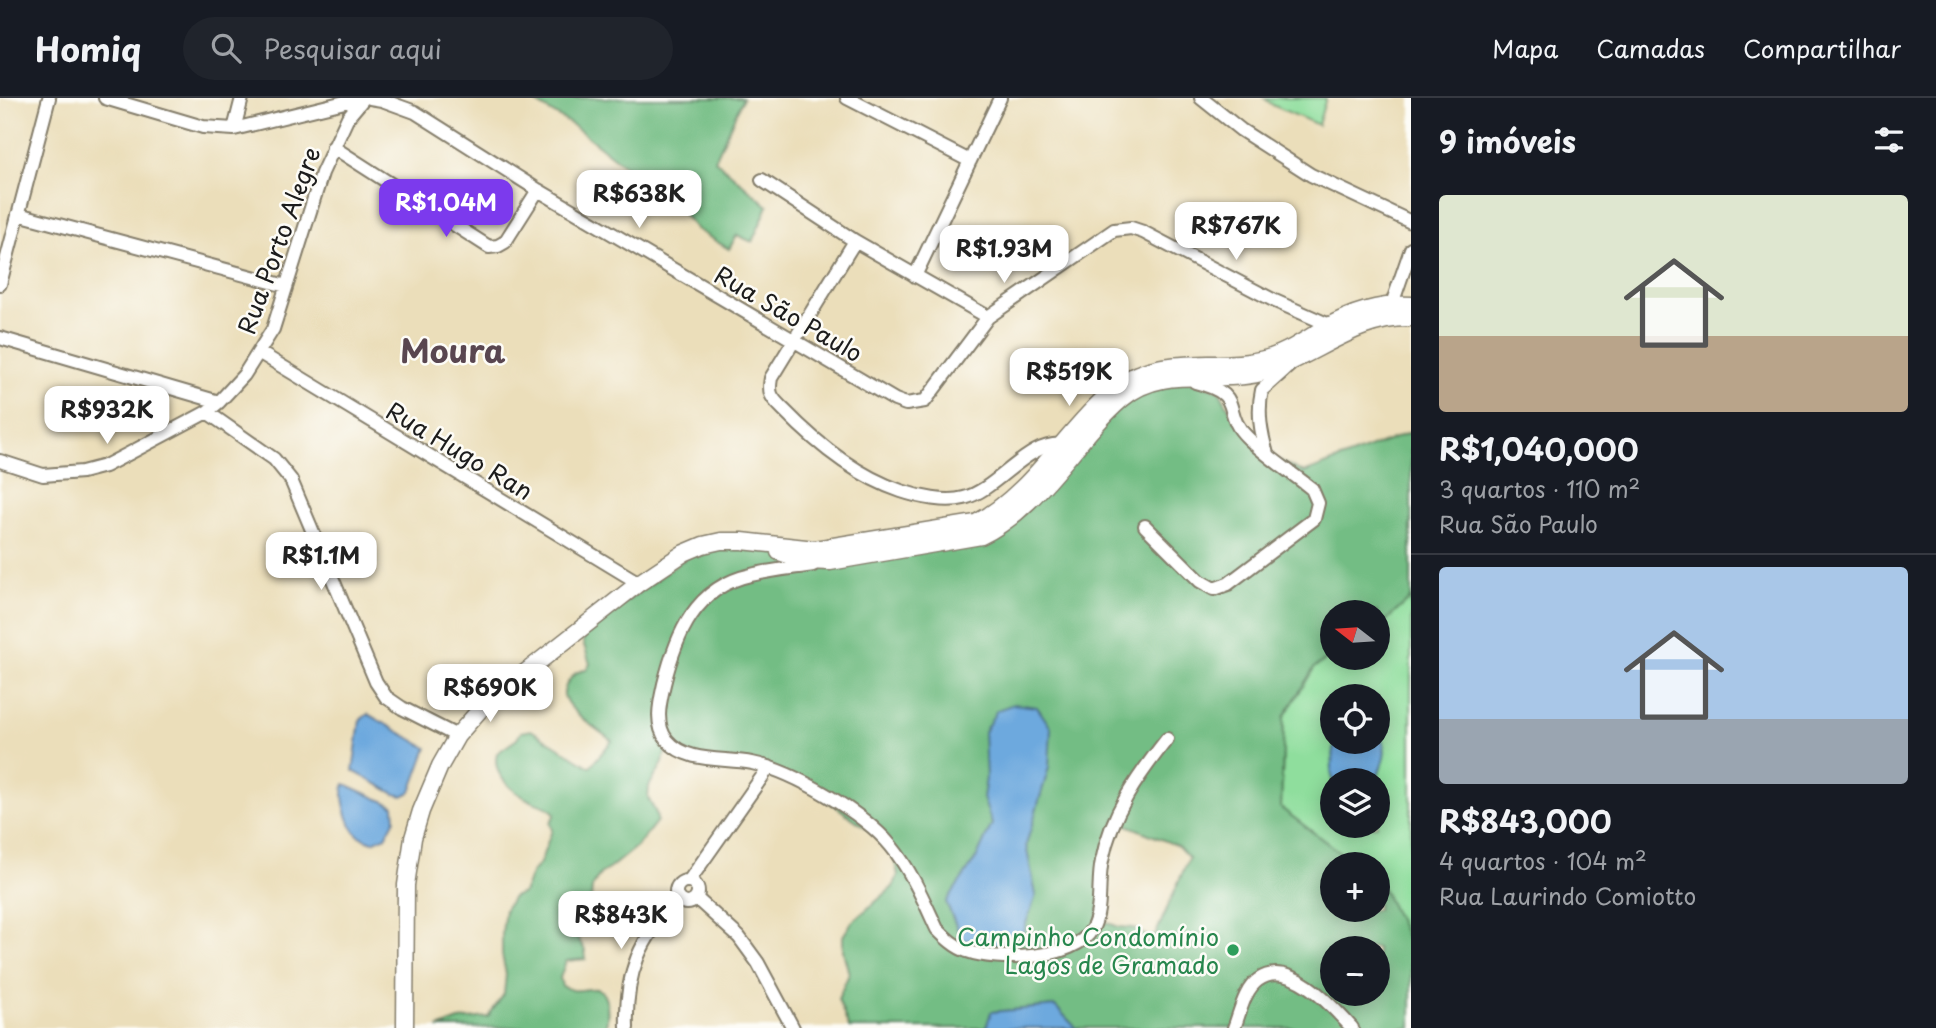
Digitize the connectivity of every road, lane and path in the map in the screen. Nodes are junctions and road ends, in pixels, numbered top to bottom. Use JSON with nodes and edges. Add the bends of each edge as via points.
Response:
{"nodes":[{"id":1,"x":49,"y":98,"type":"edge"},
{"id":2,"x":105,"y":98,"type":"edge"},
{"id":3,"x":242,"y":98,"type":"edge"},
{"id":4,"x":363,"y":98,"type":"edge"},
{"id":5,"x":370,"y":98,"type":"edge"},
{"id":6,"x":846,"y":98,"type":"edge"},
{"id":7,"x":1000,"y":98,"type":"edge"},
{"id":8,"x":1201,"y":98,"type":"edge"},
{"id":9,"x":145,"y":103,"type":"edge"},
{"id":10,"x":234,"y":129,"type":"junction"},
{"id":11,"x":333,"y":147,"type":"junction"},
{"id":12,"x":970,"y":161,"type":"junction"},
{"id":13,"x":762,"y":180,"type":"dead end"},
{"id":14,"x":538,"y":190,"type":"junction"},
{"id":15,"x":18,"y":214,"type":"junction"},
{"id":16,"x":1411,"y":222,"type":"edge"},
{"id":17,"x":855,"y":241,"type":"junction"},
{"id":18,"x":1411,"y":249,"type":"edge"},
{"id":19,"x":915,"y":276,"type":"junction"},
{"id":20,"x":0,"y":284,"type":"edge"},
{"id":21,"x":286,"y":286,"type":"junction"},
{"id":22,"x":1392,"y":304,"type":"junction"},
{"id":23,"x":1411,"y":305,"type":"edge"},
{"id":24,"x":988,"y":317,"type":"junction"},
{"id":25,"x":1411,"y":318,"type":"edge"},
{"id":26,"x":1383,"y":322,"type":"junction"},
{"id":27,"x":1328,"y":326,"type":"junction"},
{"id":28,"x":1350,"y":332,"type":"junction"},
{"id":29,"x":0,"y":338,"type":"edge"},
{"id":30,"x":793,"y":340,"type":"junction"},
{"id":31,"x":260,"y":353,"type":"junction"},
{"id":32,"x":1296,"y":359,"type":"junction"},
{"id":33,"x":1177,"y":378,"type":"junction"},
{"id":34,"x":219,"y":402,"type":"junction"},
{"id":35,"x":208,"y":412,"type":"junction"},
{"id":36,"x":1058,"y":449,"type":"junction"},
{"id":37,"x":1267,"y":454,"type":"junction"},
{"id":38,"x":0,"y":461,"type":"edge"},
{"id":39,"x":1145,"y":526,"type":"dead end"},
{"id":40,"x":758,"y":542,"type":"junction"},
{"id":41,"x":829,"y":555,"type":"junction"},
{"id":42,"x":801,"y":564,"type":"junction"},
{"id":43,"x":639,"y":583,"type":"junction"},
{"id":44,"x":457,"y":736,"type":"junction"},
{"id":45,"x":1167,"y":739,"type":"dead end"},
{"id":46,"x":769,"y":767,"type":"junction"},
{"id":47,"x":690,"y":881,"type":"junction"},
{"id":48,"x":678,"y":898,"type":"junction"},
{"id":49,"x":696,"y":898,"type":"junction"},
{"id":50,"x":405,"y":1028,"type":"edge"},
{"id":51,"x":627,"y":1028,"type":"edge"},
{"id":52,"x":793,"y":1028,"type":"edge"},
{"id":53,"x":1234,"y":1028,"type":"edge"},
{"id":54,"x":1352,"y":1028,"type":"edge"}],
"edges":[{"from":1,"to":15,"type":"street"},
{"from":2,"to":9,"type":"street"},
{"from":3,"to":10,"type":"street"},
{"from":4,"to":10,"type":"street"},
{"from":4,"to":11,"type":"street","name":"Rua Porto Alegre"},
{"from":5,"to":14,"type":"street","name":"Rua São Paulo","via":[[415,112]]},
{"from":6,"to":12,"type":"street"},
{"from":7,"to":12,"type":"street"},
{"from":8,"to":16,"type":"street","via":[[1311,175]]},
{"from":9,"to":10,"type":"street","via":[[202,127]]},
{"from":11,"to":14,"type":"street","via":[[489,247],[505,242]]},
{"from":11,"to":21,"type":"street","name":"Rua Porto Alegre"},
{"from":12,"to":19,"type":"street"},
{"from":13,"to":17,"type":"street"},
{"from":14,"to":30,"type":"street","name":"Rua São Paulo"},
{"from":15,"to":20,"type":"street"},
{"from":15,"to":21,"type":"street"},
{"from":17,"to":19,"type":"street"},
{"from":17,"to":30,"type":"street"},
{"from":18,"to":22,"type":"street"},
{"from":19,"to":24,"type":"street"},
{"from":21,"to":31,"type":"street","name":"Rua Porto Alegre","via":[[273,330]]},
{"from":22,"to":23,"type":"main road"},
{"from":22,"to":26,"type":"main road","via":[[1395,313]]},
{"from":22,"to":27,"type":"main road"},
{"from":24,"to":27,"type":"street","via":[[1114,230],[1131,228]]},
{"from":24,"to":30,"type":"street","name":"Rua São Paulo","via":[[925,401],[906,404]]},
{"from":25,"to":26,"type":"main road"},
{"from":26,"to":28,"type":"main road"},
{"from":27,"to":28,"type":"street"},
{"from":27,"to":36,"type":"main road","via":[[1270,357],[1137,374],[1098,404]]},
{"from":28,"to":32,"type":"main road"},
{"from":29,"to":34,"type":"street"},
{"from":30,"to":36,"type":"street","via":[[771,378],[772,397],[833,454],[902,492],[937,499],[966,498],[1021,461]]},
{"from":31,"to":34,"type":"street","name":"Rua Porto Alegre"},
{"from":31,"to":43,"type":"street","name":"Rua Hugo Ran"},
{"from":32,"to":33,"type":"main road","via":[[1260,373]]},
{"from":32,"to":37,"type":"street","via":[[1262,390],[1259,414]]},
{"from":33,"to":36,"type":"main road","via":[[1155,381],[1124,397]]},
{"from":33,"to":37,"type":"street","via":[[1209,385],[1226,395],[1241,431]]},
{"from":34,"to":35,"type":"street","name":"Rua Porto Alegre"},
{"from":35,"to":38,"type":"street","name":"Rua Porto Alegre","via":[[105,466],[82,472],[43,475]]},
{"from":35,"to":44,"type":"street","via":[[274,459],[291,481],[386,697]]},
{"from":36,"to":41,"type":"main road","via":[[992,514],[976,523]]},
{"from":36,"to":41,"type":"main road","via":[[1022,509],[981,536]]},
{"from":37,"to":39,"type":"street","via":[[1312,489],[1318,502],[1314,519],[1228,584],[1214,589],[1200,581]]},
{"from":40,"to":41,"type":"main road"},
{"from":40,"to":42,"type":"main road"},
{"from":40,"to":43,"type":"main road","via":[[703,545]]},
{"from":41,"to":42,"type":"main road"},
{"from":42,"to":46,"type":"street","via":[[734,580],[696,606],[671,656],[660,701],[660,728],[667,741],[685,754]]},
{"from":43,"to":44,"type":"main road","via":[[485,704]]},
{"from":44,"to":50,"type":"main road","via":[[431,785],[409,860]]},
{"from":45,"to":46,"type":"street","via":[[1132,786],[1109,833],[1092,929],[1077,944],[1047,955],[984,954],[956,945],[937,929],[903,862],[877,832],[821,793]]},
{"from":46,"to":47,"type":"street"},
{"from":47,"to":48,"type":"street","via":[[678,885]]},
{"from":47,"to":49,"type":"street","via":[[697,886]]},
{"from":48,"to":49,"type":"street","via":[[685,903]]},
{"from":48,"to":51,"type":"street","via":[[638,951],[631,971]]},
{"from":49,"to":52,"type":"street","via":[[739,937]]},
{"from":53,"to":54,"type":"street","via":[[1257,980],[1281,973],[1315,992]]}]}
